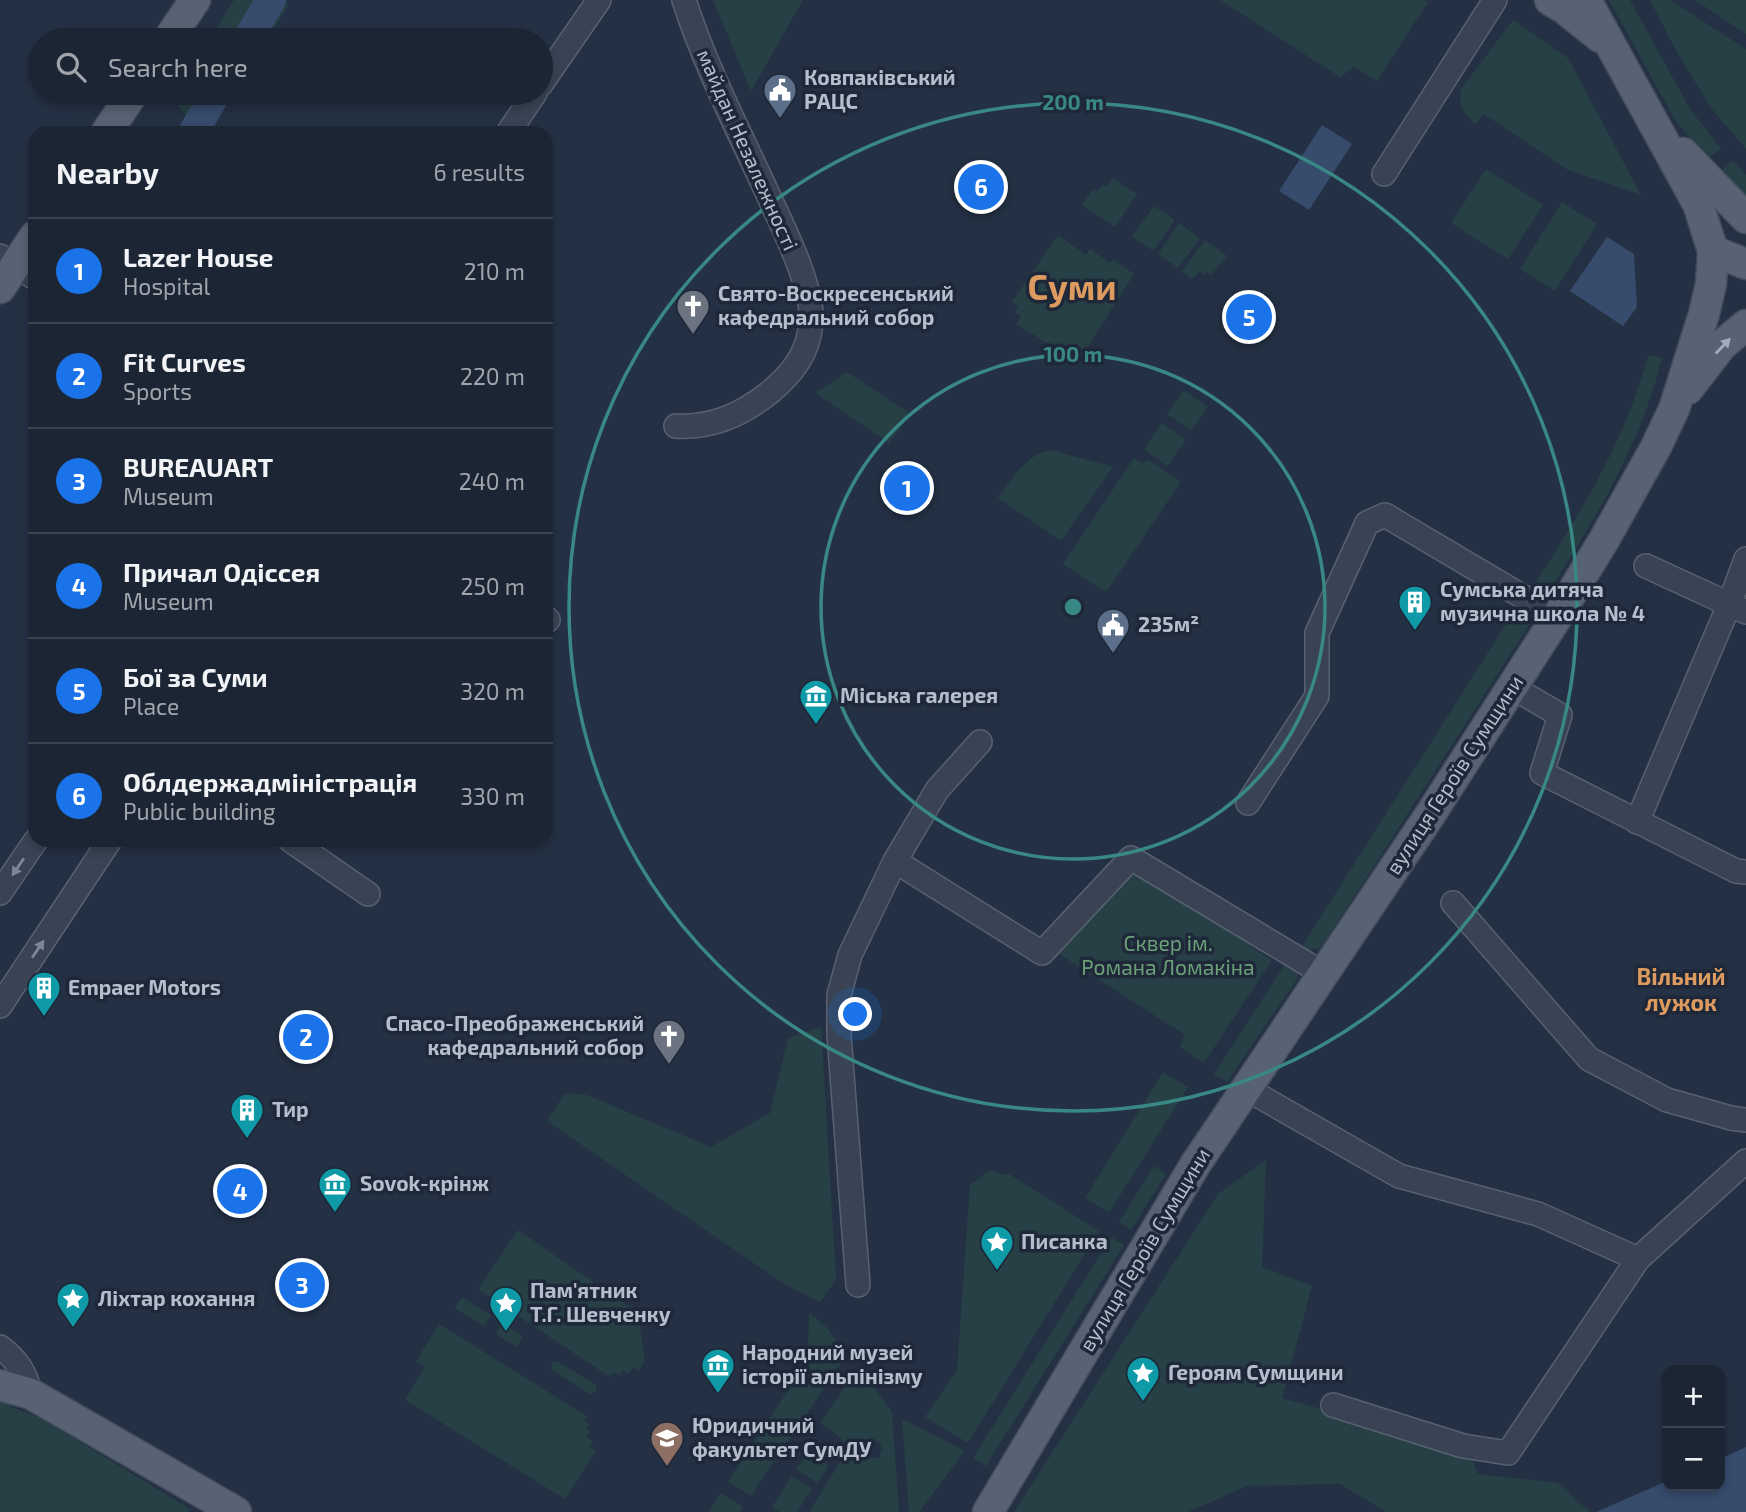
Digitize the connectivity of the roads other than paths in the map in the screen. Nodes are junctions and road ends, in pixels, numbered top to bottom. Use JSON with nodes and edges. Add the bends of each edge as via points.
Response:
{"nodes":[{"id":1,"x":195,"y":0,"type":"edge"},
{"id":2,"x":599,"y":0,"type":"edge"},
{"id":3,"x":684,"y":0,"type":"edge"},
{"id":4,"x":1495,"y":0,"type":"edge"},
{"id":5,"x":1550,"y":0,"type":"edge"},
{"id":6,"x":1586,"y":0,"type":"edge"},
{"id":7,"x":176,"y":28,"type":"edge"},
{"id":8,"x":1611,"y":46,"type":"junction"},
{"id":9,"x":553,"y":67,"type":"edge"},
{"id":10,"x":125,"y":105,"type":"edge"},
{"id":11,"x":527,"y":105,"type":"edge"},
{"id":12,"x":1653,"y":123,"type":"junction"},
{"id":13,"x":111,"y":126,"type":"edge"},
{"id":14,"x":513,"y":126,"type":"edge"},
{"id":15,"x":1384,"y":174,"type":"dead end"},
{"id":16,"x":1746,"y":218,"type":"edge"},
{"id":17,"x":28,"y":247,"type":"edge"},
{"id":18,"x":1713,"y":251,"type":"junction"},
{"id":19,"x":1746,"y":264,"type":"edge"},
{"id":20,"x":13,"y":272,"type":"edge"},
{"id":21,"x":1746,"y":325,"type":"edge"},
{"id":22,"x":1674,"y":410,"type":"junction"},
{"id":23,"x":676,"y":426,"type":"dead end"},
{"id":24,"x":1746,"y":559,"type":"edge"},
{"id":25,"x":1646,"y":566,"type":"dead end"},
{"id":26,"x":1738,"y":608,"type":"edge"},
{"id":27,"x":1556,"y":617,"type":"junction"},
{"id":28,"x":1512,"y":688,"type":"junction"},
{"id":29,"x":980,"y":742,"type":"dead end"},
{"id":30,"x":1248,"y":803,"type":"dead end"},
{"id":31,"x":1637,"y":822,"type":"junction"},
{"id":32,"x":31,"y":847,"type":"edge"},
{"id":33,"x":105,"y":847,"type":"edge"},
{"id":34,"x":300,"y":847,"type":"edge"},
{"id":35,"x":895,"y":861,"type":"junction"},
{"id":36,"x":1746,"y":872,"type":"edge"},
{"id":37,"x":0,"y":893,"type":"edge"},
{"id":38,"x":368,"y":894,"type":"dead end"},
{"id":39,"x":1453,"y":903,"type":"dead end"},
{"id":40,"x":1324,"y":974,"type":"junction"},
{"id":41,"x":0,"y":1006,"type":"edge"},
{"id":42,"x":1247,"y":1089,"type":"junction"},
{"id":43,"x":1746,"y":1120,"type":"edge"},
{"id":44,"x":1746,"y":1161,"type":"edge"},
{"id":45,"x":1638,"y":1259,"type":"junction"},
{"id":46,"x":858,"y":1285,"type":"dead end"},
{"id":47,"x":0,"y":1347,"type":"edge"},
{"id":48,"x":0,"y":1385,"type":"edge"},
{"id":49,"x":31,"y":1394,"type":"junction"},
{"id":50,"x":1333,"y":1405,"type":"dead end"},
{"id":51,"x":236,"y":1512,"type":"edge"},
{"id":52,"x":988,"y":1512,"type":"edge"}],
"edges":[{"from":1,"to":7,"type":"main road"},
{"from":2,"to":9,"type":"street"},
{"from":3,"to":23,"type":"street","name":"майдан Незалежності","via":[[788,238],[812,318],[800,361],[753,405],[715,423]]},
{"from":4,"to":15,"type":"street"},
{"from":5,"to":8,"type":"main road"},
{"from":6,"to":8,"type":"main road","name":"вулиця Героїв Сумщини"},
{"from":8,"to":12,"type":"main road","name":"вулиця Героїв Сумщини"},
{"from":10,"to":13,"type":"main road"},
{"from":11,"to":14,"type":"street"},
{"from":12,"to":16,"type":"main road"},
{"from":12,"to":18,"type":"main road","name":"вулиця Героїв Сумщини","via":[[1698,205]]},
{"from":17,"to":20,"type":"main road"},
{"from":18,"to":19,"type":"main road"},
{"from":18,"to":22,"type":"main road","name":"вулиця Героїв Сумщини","via":[[1704,314]]},
{"from":22,"to":21,"type":"main road","one_way":true,"via":[[1722,345]]},
{"from":22,"to":27,"type":"main road","name":"вулиця Героїв Сумщини","via":[[1604,540]]},
{"from":24,"to":26,"type":"street"},
{"from":25,"to":26,"type":"street"},
{"from":26,"to":31,"type":"street"},
{"from":27,"to":28,"type":"main road","name":"вулиця Героїв Сумщини"},
{"from":27,"to":30,"type":"street","via":[[1385,514],[1367,523],[1317,633],[1317,696]]},
{"from":28,"to":31,"type":"street","via":[[1560,715],[1542,773]]},
{"from":28,"to":40,"type":"main road","name":"вулиця Героїв Сумщини"},
{"from":29,"to":35,"type":"street","via":[[937,790]]},
{"from":31,"to":36,"type":"street"},
{"from":32,"to":37,"type":"street","one_way":true},
{"from":41,"to":33,"type":"street","one_way":true},
{"from":34,"to":38,"type":"street"},
{"from":35,"to":40,"type":"street","via":[[1042,953],[1131,858]]},
{"from":35,"to":46,"type":"street","via":[[850,955],[839,995]]},
{"from":39,"to":43,"type":"street","via":[[1589,1059],[1667,1100]]},
{"from":40,"to":42,"type":"main road","name":"вулиця Героїв Сумщини"},
{"from":42,"to":45,"type":"street","via":[[1399,1176],[1538,1214]]},
{"from":42,"to":52,"type":"main road","name":"вулиця Героїв Сумщини","via":[[1195,1165]]},
{"from":44,"to":45,"type":"street"},
{"from":45,"to":50,"type":"street","via":[[1508,1453],[1463,1446]]},
{"from":47,"to":49,"type":"street","via":[[16,1358]]},
{"from":48,"to":49,"type":"main road"},
{"from":49,"to":51,"type":"main road"}]}
